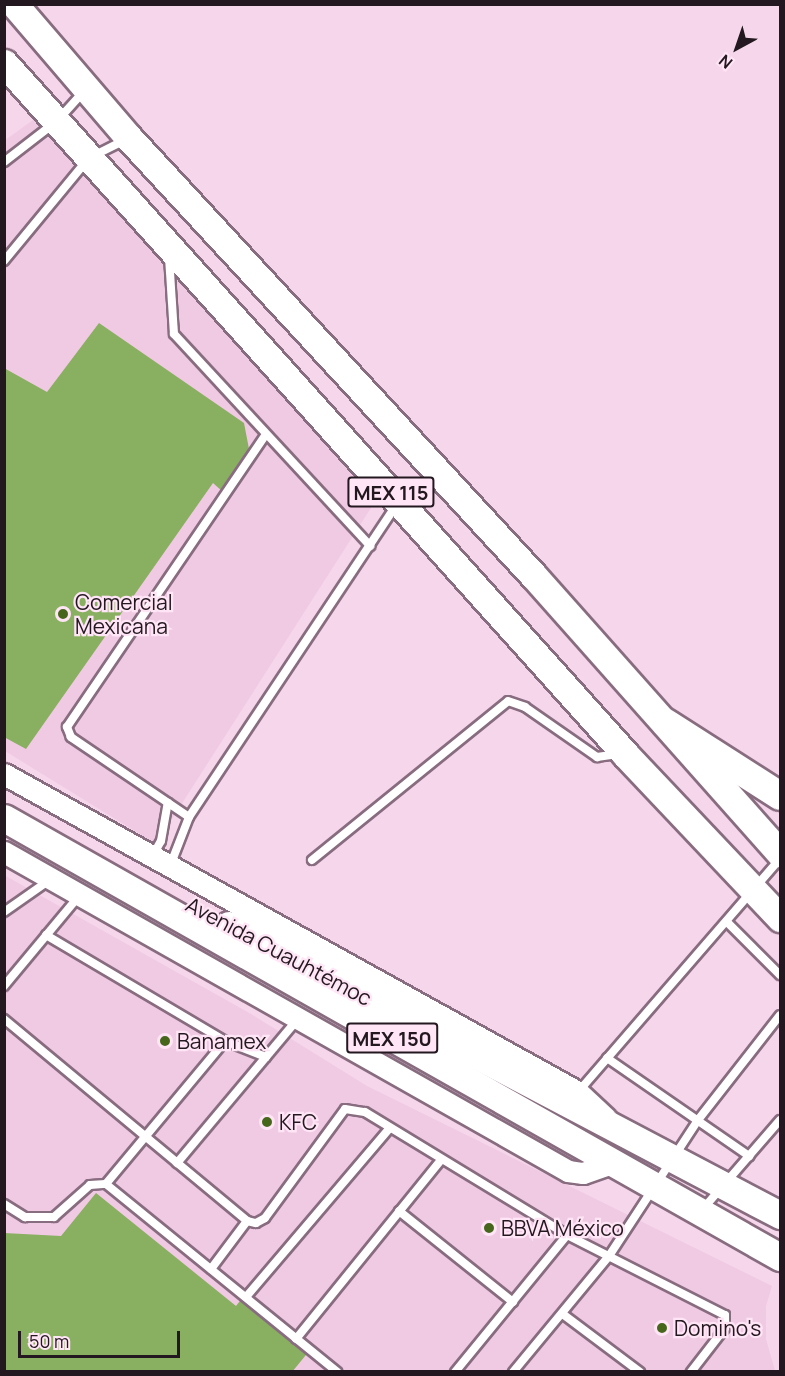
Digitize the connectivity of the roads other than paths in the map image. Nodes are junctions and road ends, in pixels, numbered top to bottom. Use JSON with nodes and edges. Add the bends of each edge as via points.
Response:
{"nodes":[{"id":1,"x":14,"y":4,"type":"edge"},
{"id":2,"x":4,"y":63,"type":"edge"},
{"id":3,"x":86,"y":89,"type":"junction"},
{"id":4,"x":57,"y":121,"type":"junction"},
{"id":5,"x":129,"y":138,"type":"junction"},
{"id":6,"x":89,"y":158,"type":"junction"},
{"id":7,"x":4,"y":162,"type":"edge"},
{"id":8,"x":168,"y":246,"type":"junction"},
{"id":9,"x":4,"y":261,"type":"edge"},
{"id":10,"x":266,"y":434,"type":"junction"},
{"id":11,"x":399,"y":501,"type":"junction"},
{"id":12,"x":370,"y":546,"type":"junction"},
{"id":13,"x":666,"y":723,"type":"junction"},
{"id":14,"x":625,"y":754,"type":"junction"},
{"id":15,"x":4,"y":774,"type":"edge"},
{"id":16,"x":780,"y":796,"type":"edge"},
{"id":17,"x":4,"y":798,"type":"edge"},
{"id":18,"x":168,"y":803,"type":"junction"},
{"id":19,"x":189,"y":817,"type":"junction"},
{"id":20,"x":4,"y":818,"type":"edge"},
{"id":21,"x":4,"y":852,"type":"edge"},
{"id":22,"x":165,"y":853,"type":"junction"},
{"id":23,"x":780,"y":853,"type":"edge"},
{"id":24,"x":780,"y":859,"type":"edge"},
{"id":25,"x":312,"y":860,"type":"dead end"},
{"id":26,"x":51,"y":879,"type":"junction"},
{"id":27,"x":753,"y":892,"type":"junction"},
{"id":28,"x":80,"y":895,"type":"junction"},
{"id":29,"x":4,"y":912,"type":"edge"},
{"id":30,"x":780,"y":918,"type":"edge"},
{"id":31,"x":727,"y":922,"type":"junction"},
{"id":32,"x":46,"y":935,"type":"junction"},
{"id":33,"x":780,"y":975,"type":"edge"},
{"id":34,"x":4,"y":986,"type":"edge"},
{"id":35,"x":780,"y":1015,"type":"edge"},
{"id":36,"x":4,"y":1019,"type":"edge"},
{"id":37,"x":298,"y":1019,"type":"junction"},
{"id":38,"x":225,"y":1041,"type":"junction"},
{"id":39,"x":266,"y":1058,"type":"junction"},
{"id":40,"x":607,"y":1058,"type":"junction"},
{"id":41,"x":578,"y":1092,"type":"junction"},
{"id":42,"x":698,"y":1120,"type":"junction"},
{"id":43,"x":780,"y":1120,"type":"edge"},
{"id":44,"x":390,"y":1128,"type":"junction"},
{"id":45,"x":616,"y":1130,"type":"junction"},
{"id":46,"x":146,"y":1137,"type":"junction"},
{"id":47,"x":749,"y":1156,"type":"junction"},
{"id":48,"x":672,"y":1158,"type":"junction"},
{"id":49,"x":441,"y":1160,"type":"junction"},
{"id":50,"x":612,"y":1162,"type":"junction"},
{"id":51,"x":177,"y":1163,"type":"junction"},
{"id":52,"x":106,"y":1184,"type":"junction"},
{"id":53,"x":654,"y":1186,"type":"junction"},
{"id":54,"x":725,"y":1186,"type":"junction"},
{"id":55,"x":4,"y":1204,"type":"edge"},
{"id":56,"x":399,"y":1211,"type":"junction"},
{"id":57,"x":700,"y":1212,"type":"junction"},
{"id":58,"x":780,"y":1215,"type":"edge"},
{"id":59,"x":248,"y":1221,"type":"junction"},
{"id":60,"x":567,"y":1235,"type":"junction"},
{"id":61,"x":609,"y":1256,"type":"junction"},
{"id":62,"x":780,"y":1257,"type":"edge"},
{"id":63,"x":211,"y":1269,"type":"junction"},
{"id":64,"x":246,"y":1297,"type":"junction"},
{"id":65,"x":513,"y":1302,"type":"junction"},
{"id":66,"x":564,"y":1315,"type":"junction"},
{"id":67,"x":296,"y":1339,"type":"junction"},
{"id":68,"x":337,"y":1371,"type":"edge"},
{"id":69,"x":455,"y":1371,"type":"edge"},
{"id":70,"x":513,"y":1371,"type":"edge"},
{"id":71,"x":640,"y":1371,"type":"edge"},
{"id":72,"x":691,"y":1371,"type":"edge"}],
"edges":[{"from":1,"to":3,"type":"main road","number":"MEX 115"},
{"from":2,"to":4,"type":"main road","number":"MEX 115"},
{"from":3,"to":4,"type":"lane"},
{"from":3,"to":5,"type":"main road","number":"MEX 115"},
{"from":4,"to":6,"type":"main road","number":"MEX 115"},
{"from":4,"to":7,"type":"lane"},
{"from":5,"to":6,"type":"lane"},
{"from":5,"to":13,"type":"main road","number":"MEX 115"},
{"from":6,"to":8,"type":"main road","number":"MEX 115"},
{"from":6,"to":9,"type":"lane"},
{"from":8,"to":10,"type":"lane","via":[[174,334]]},
{"from":8,"to":11,"type":"main road","number":"MEX 115"},
{"from":10,"to":12,"type":"lane"},
{"from":10,"to":18,"type":"lane","via":[[67,727],[71,737]]},
{"from":11,"to":12,"type":"lane"},
{"from":11,"to":14,"type":"main road","number":"MEX 115"},
{"from":12,"to":19,"type":"lane"},
{"from":13,"to":16,"type":"highway"},
{"from":13,"to":23,"type":"main road","number":"MEX 115"},
{"from":14,"to":25,"type":"lane","via":[[597,757],[525,707],[508,701]]},
{"from":14,"to":27,"type":"main road","number":"MEX 115"},
{"from":15,"to":22,"type":"street"},
{"from":17,"to":45,"type":"main road","name":"Avenida Cuauhtémoc","number":"MEX 150","via":[[162,889]]},
{"from":18,"to":19,"type":"lane"},
{"from":18,"to":22,"type":"lane"},
{"from":19,"to":22,"type":"lane"},
{"from":20,"to":50,"type":"main road","name":"Avenida Cuauhtémoc","number":"MEX 150"},
{"from":21,"to":26,"type":"street"},
{"from":22,"to":41,"type":"street"},
{"from":24,"to":27,"type":"lane"},
{"from":26,"to":28,"type":"street"},
{"from":26,"to":29,"type":"lane"},
{"from":27,"to":30,"type":"main road","number":"MEX 115"},
{"from":27,"to":31,"type":"lane"},
{"from":28,"to":32,"type":"lane"},
{"from":28,"to":37,"type":"street"},
{"from":31,"to":33,"type":"lane"},
{"from":31,"to":40,"type":"lane"},
{"from":32,"to":34,"type":"lane"},
{"from":32,"to":38,"type":"lane"},
{"from":35,"to":42,"type":"lane"},
{"from":36,"to":46,"type":"lane"},
{"from":37,"to":39,"type":"lane"},
{"from":37,"to":50,"type":"street","via":[[568,1171],[583,1173]]},
{"from":38,"to":39,"type":"lane"},
{"from":38,"to":46,"type":"lane"},
{"from":39,"to":51,"type":"lane"},
{"from":40,"to":41,"type":"lane"},
{"from":40,"to":42,"type":"lane"},
{"from":41,"to":45,"type":"street"},
{"from":42,"to":47,"type":"lane"},
{"from":42,"to":48,"type":"lane"},
{"from":43,"to":47,"type":"lane"},
{"from":44,"to":49,"type":"lane"},
{"from":44,"to":59,"type":"lane","via":[[365,1112],[345,1109],[265,1218]]},
{"from":44,"to":64,"type":"lane"},
{"from":45,"to":48,"type":"main road","name":"Avenida Cuauhtémoc","number":"MEX 150"},
{"from":46,"to":51,"type":"lane"},
{"from":46,"to":52,"type":"lane"},
{"from":47,"to":54,"type":"lane"},
{"from":48,"to":53,"type":"lane"},
{"from":48,"to":54,"type":"main road","name":"Avenida Cuauhtémoc","number":"MEX 150"},
{"from":49,"to":56,"type":"lane"},
{"from":49,"to":60,"type":"lane"},
{"from":50,"to":53,"type":"main road","name":"Avenida Cuauhtémoc","number":"MEX 150"},
{"from":51,"to":59,"type":"lane"},
{"from":52,"to":55,"type":"lane","via":[[90,1185],[54,1217],[25,1217]]},
{"from":52,"to":63,"type":"lane"},
{"from":53,"to":57,"type":"main road","name":"Avenida Cuauhtémoc","number":"MEX 150"},
{"from":53,"to":61,"type":"lane"},
{"from":54,"to":57,"type":"lane"},
{"from":54,"to":58,"type":"main road","name":"Avenida Cuauhtémoc","number":"MEX 150"},
{"from":56,"to":65,"type":"lane"},
{"from":56,"to":67,"type":"lane"},
{"from":57,"to":62,"type":"main road","name":"Avenida Cuauhtémoc","number":"MEX 150"},
{"from":59,"to":63,"type":"lane"},
{"from":60,"to":61,"type":"lane"},
{"from":60,"to":65,"type":"lane"},
{"from":61,"to":66,"type":"lane"},
{"from":61,"to":72,"type":"lane","via":[[724,1315],[725,1328]]},
{"from":63,"to":64,"type":"lane"},
{"from":64,"to":67,"type":"lane"},
{"from":65,"to":69,"type":"lane"},
{"from":66,"to":70,"type":"lane"},
{"from":66,"to":71,"type":"lane"},
{"from":67,"to":68,"type":"lane"}]}
